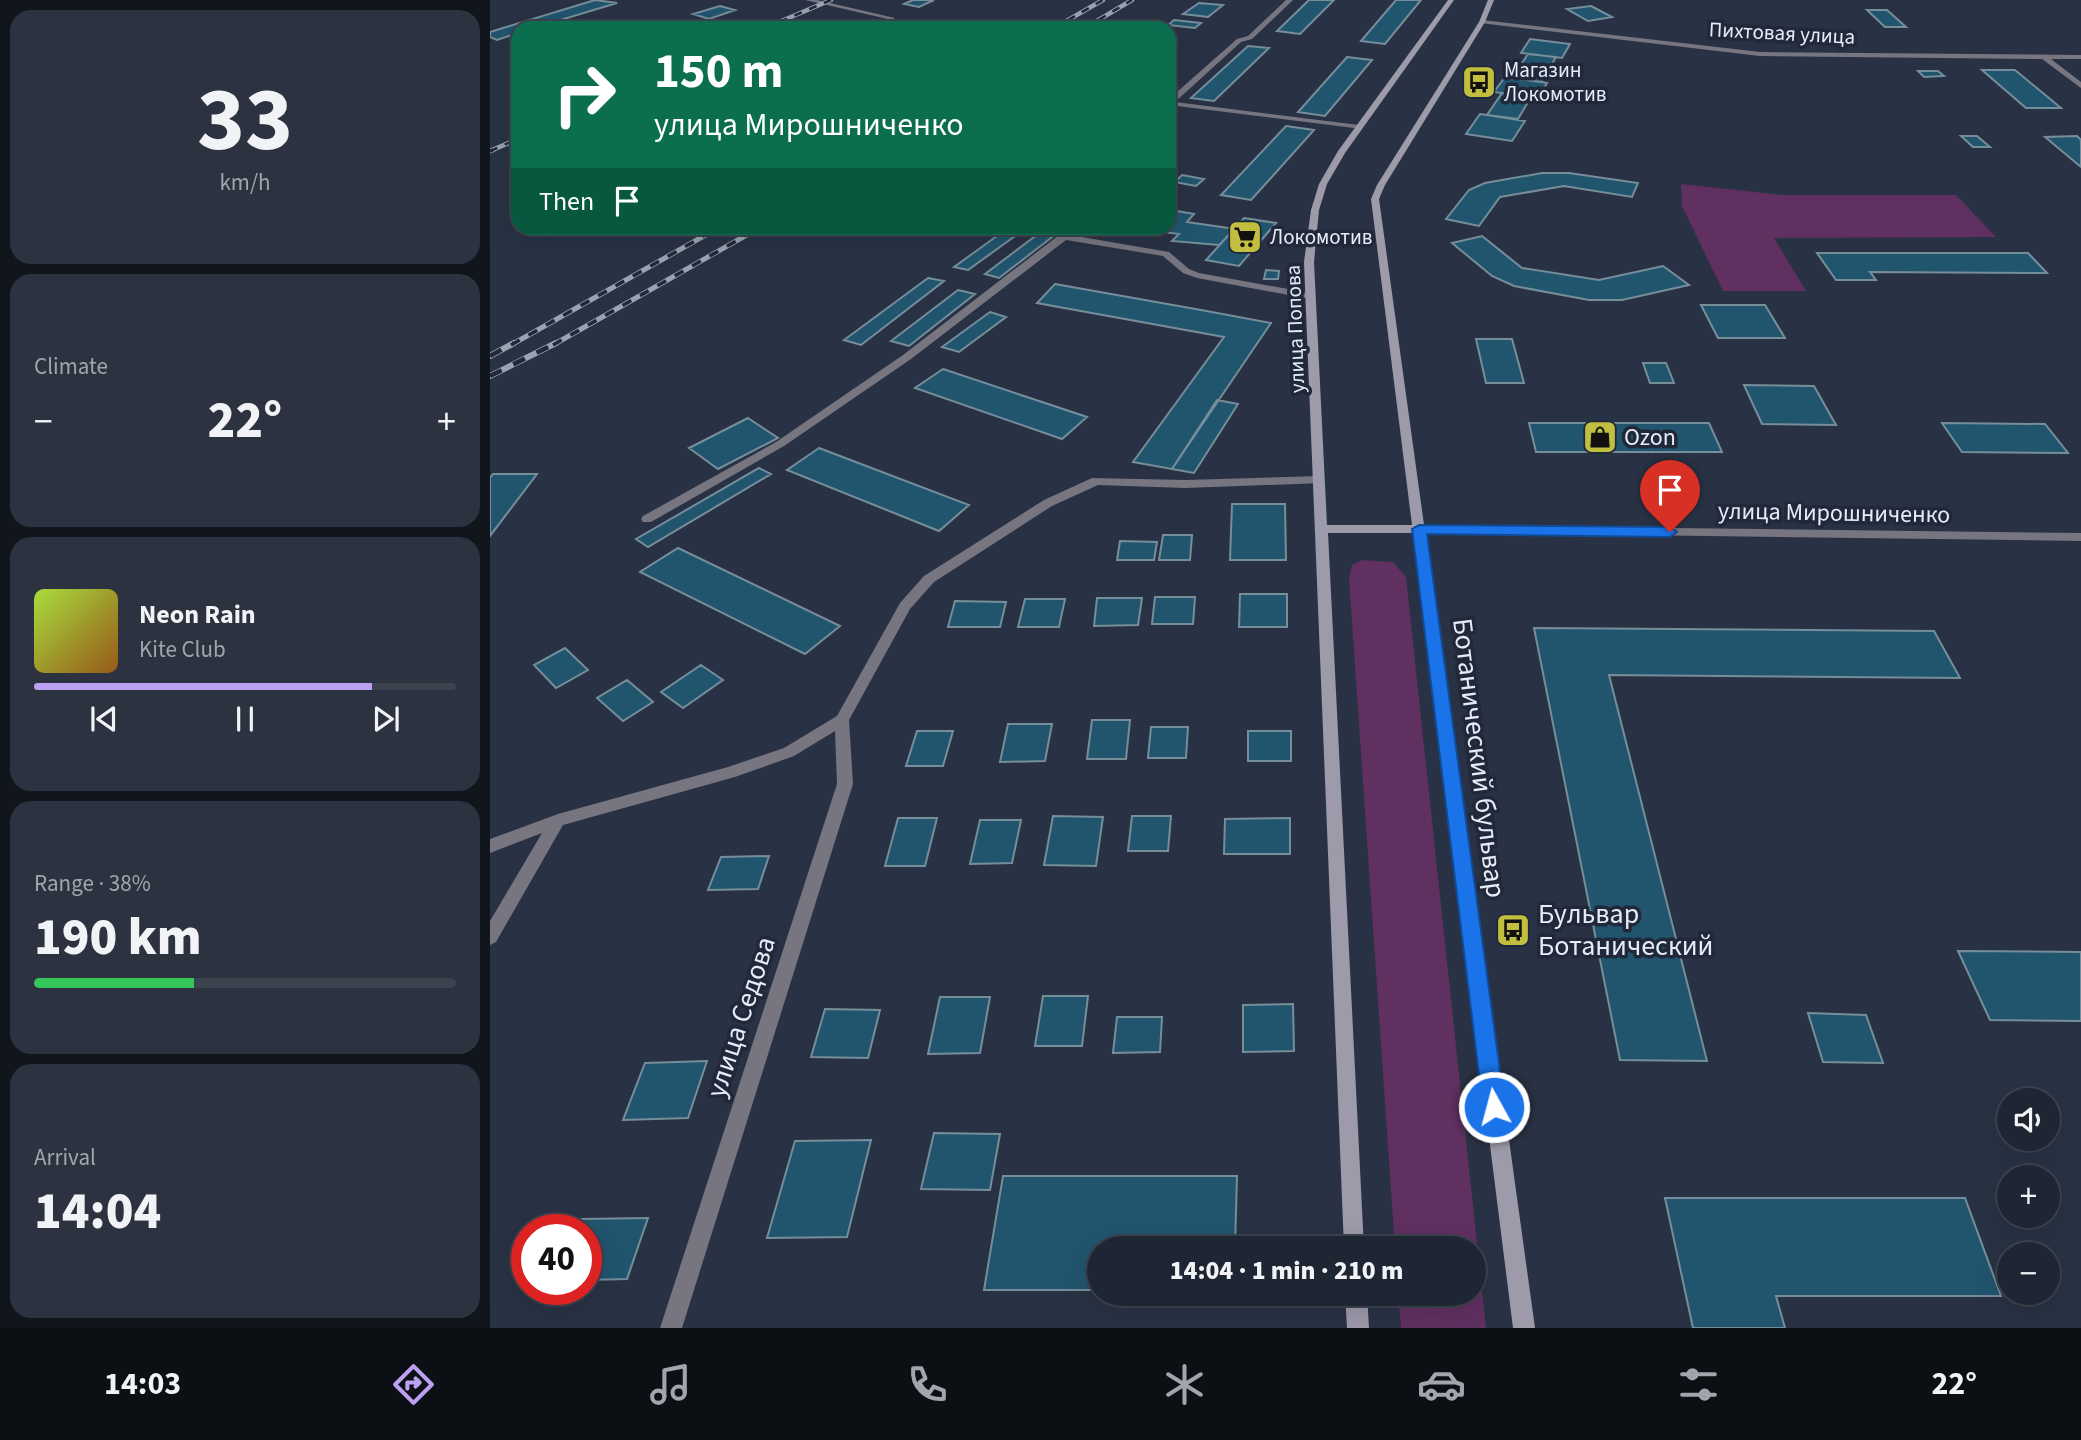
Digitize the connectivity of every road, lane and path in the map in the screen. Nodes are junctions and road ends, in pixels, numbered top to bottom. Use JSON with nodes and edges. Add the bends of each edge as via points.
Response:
{"nodes":[{"id":1,"x":808,"y":0,"type":"edge"},
{"id":2,"x":1290,"y":0,"type":"edge"},
{"id":3,"x":1451,"y":0,"type":"edge"},
{"id":4,"x":1491,"y":0,"type":"edge"},
{"id":5,"x":892,"y":18,"type":"dead end"},
{"id":6,"x":1482,"y":22,"type":"junction"},
{"id":7,"x":2044,"y":57,"type":"junction"},
{"id":8,"x":2081,"y":57,"type":"edge"},
{"id":9,"x":2081,"y":86,"type":"edge"},
{"id":10,"x":1176,"y":97,"type":"edge"},
{"id":11,"x":1176,"y":104,"type":"edge"},
{"id":12,"x":1359,"y":127,"type":"junction"},
{"id":13,"x":1057,"y":235,"type":"edge"},
{"id":14,"x":1075,"y":235,"type":"edge"},
{"id":15,"x":1310,"y":296,"type":"junction"},
{"id":16,"x":1320,"y":480,"type":"junction"},
{"id":17,"x":647,"y":519,"type":"dead end"},
{"id":18,"x":1322,"y":529,"type":"junction"},
{"id":19,"x":1419,"y":529,"type":"junction"},
{"id":20,"x":2081,"y":537,"type":"edge"},
{"id":21,"x":842,"y":720,"type":"junction"},
{"id":22,"x":558,"y":820,"type":"junction"},
{"id":23,"x":490,"y":846,"type":"edge"},
{"id":24,"x":490,"y":937,"type":"edge"},
{"id":25,"x":1353,"y":1236,"type":"edge"},
{"id":26,"x":1357,"y":1306,"type":"edge"},
{"id":27,"x":671,"y":1328,"type":"edge"},
{"id":28,"x":1358,"y":1328,"type":"edge"},
{"id":29,"x":1524,"y":1328,"type":"edge"}],
"edges":[{"from":1,"to":5,"type":"street"},
{"from":2,"to":10,"type":"street"},
{"from":3,"to":12,"type":"street","name":"улица Попова"},
{"from":4,"to":6,"type":"street"},
{"from":6,"to":7,"type":"street","name":"Пихтовая улица","via":[[1760,54]]},
{"from":6,"to":19,"type":"street","via":[[1375,200]]},
{"from":7,"to":8,"type":"street","name":"Пихтовая улица"},
{"from":7,"to":9,"type":"street"},
{"from":11,"to":12,"type":"street"},
{"from":12,"to":15,"type":"street","name":"улица Попова","via":[[1323,184],[1315,210]]},
{"from":13,"to":17,"type":"street","via":[[907,357],[779,444]]},
{"from":14,"to":15,"type":"street","via":[[1166,254],[1197,275]]},
{"from":15,"to":16,"type":"street","name":"улица Попова"},
{"from":16,"to":18,"type":"street","name":"улица Попова"},
{"from":16,"to":21,"type":"street","via":[[1096,481],[1048,503],[929,579],[905,606]]},
{"from":18,"to":19,"type":"street"},
{"from":18,"to":25,"type":"street"},
{"from":19,"to":20,"type":"street","name":"улица Мирошниченко"},
{"from":19,"to":29,"type":"street","name":"Ботанический бульвар"},
{"from":21,"to":22,"type":"street","via":[[789,752],[730,774]]},
{"from":21,"to":27,"type":"street","name":"улица Седова","via":[[845,784]]},
{"from":22,"to":23,"type":"street"},
{"from":22,"to":24,"type":"street"},
{"from":26,"to":28,"type":"street"}]}
